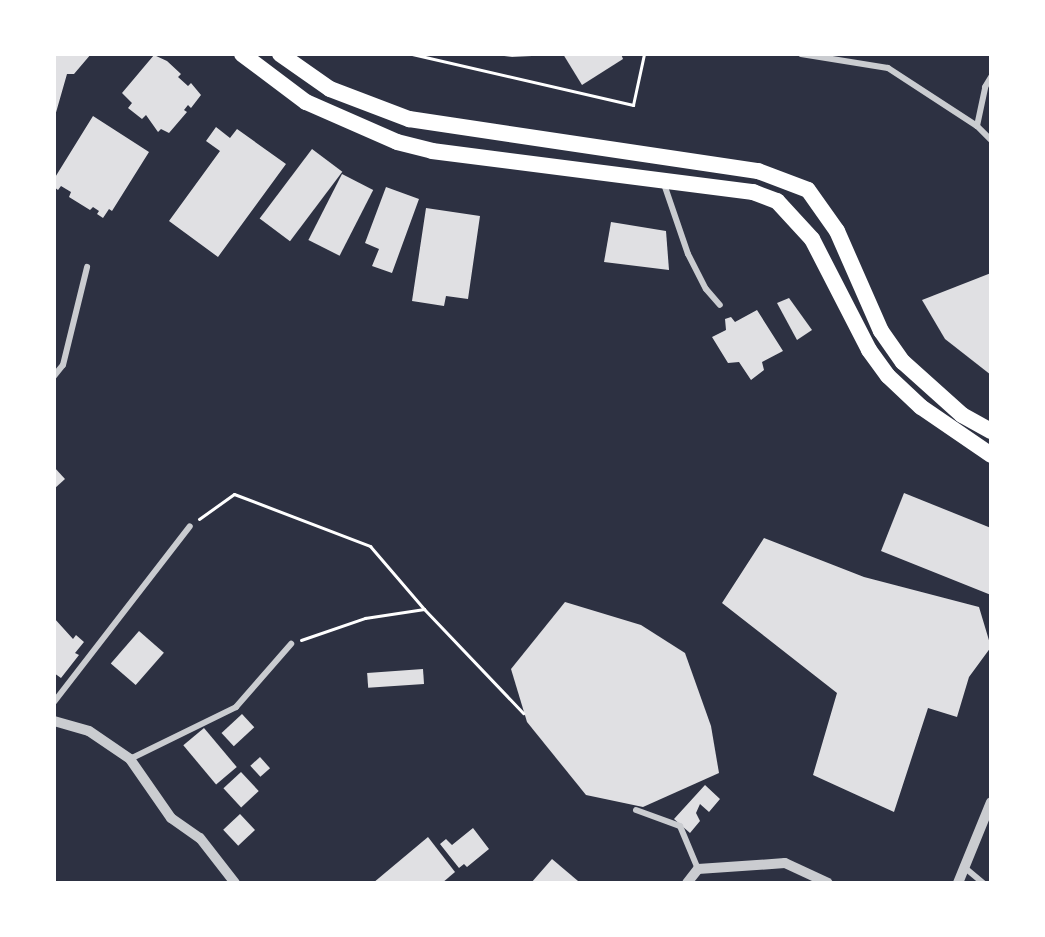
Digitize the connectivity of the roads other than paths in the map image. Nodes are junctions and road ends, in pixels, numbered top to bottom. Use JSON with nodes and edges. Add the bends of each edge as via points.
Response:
{"nodes":[{"id":1,"x":242,"y":54,"type":"edge"},
{"id":2,"x":280,"y":54,"type":"edge"},
{"id":3,"x":801,"y":54,"type":"edge"},
{"id":4,"x":991,"y":77,"type":"edge"},
{"id":5,"x":977,"y":126,"type":"junction"},
{"id":6,"x":991,"y":140,"type":"edge"},
{"id":7,"x":663,"y":180,"type":"junction"},
{"id":8,"x":87,"y":267,"type":"dead end"},
{"id":9,"x":720,"y":305,"type":"dead end"},
{"id":10,"x":54,"y":376,"type":"edge"},
{"id":11,"x":991,"y":432,"type":"edge"},
{"id":12,"x":991,"y":455,"type":"edge"},
{"id":13,"x":190,"y":526,"type":"road end"},
{"id":14,"x":291,"y":644,"type":"road end"},
{"id":15,"x":54,"y":702,"type":"edge"},
{"id":16,"x":54,"y":721,"type":"edge"},
{"id":17,"x":130,"y":759,"type":"junction"},
{"id":18,"x":991,"y":802,"type":"edge"},
{"id":19,"x":636,"y":810,"type":"dead end"},
{"id":20,"x":964,"y":867,"type":"junction"},
{"id":21,"x":698,"y":869,"type":"junction"},
{"id":22,"x":235,"y":883,"type":"edge"},
{"id":23,"x":687,"y":883,"type":"edge"},
{"id":24,"x":828,"y":883,"type":"edge"},
{"id":25,"x":958,"y":883,"type":"edge"},
{"id":26,"x":983,"y":883,"type":"edge"}],
"edges":[{"from":1,"to":7,"type":"highway","via":[[306,102],[396,142],[432,151]]},
{"from":2,"to":11,"type":"highway","via":[[330,88],[409,119],[758,171],[808,190],[837,231],[881,331],[903,362],[962,415]]},
{"from":3,"to":5,"type":"street","via":[[888,68]]},
{"from":4,"to":5,"type":"street","via":[[985,87]]},
{"from":5,"to":6,"type":"street"},
{"from":7,"to":9,"type":"street","via":[[688,254],[706,289]]},
{"from":7,"to":12,"type":"highway","via":[[753,192],[777,201],[812,239],[869,350],[888,376],[930,414]]},
{"from":8,"to":10,"type":"street","via":[[63,365]]},
{"from":13,"to":15,"type":"street"},
{"from":14,"to":17,"type":"street","via":[[236,707]]},
{"from":16,"to":17,"type":"street","via":[[89,731]]},
{"from":17,"to":22,"type":"street","via":[[171,818],[200,838]]},
{"from":18,"to":20,"type":"street"},
{"from":19,"to":21,"type":"street","via":[[680,826]]},
{"from":20,"to":25,"type":"street"},
{"from":20,"to":26,"type":"street"},
{"from":21,"to":23,"type":"street"},
{"from":21,"to":24,"type":"street","via":[[784,863]]}]}
